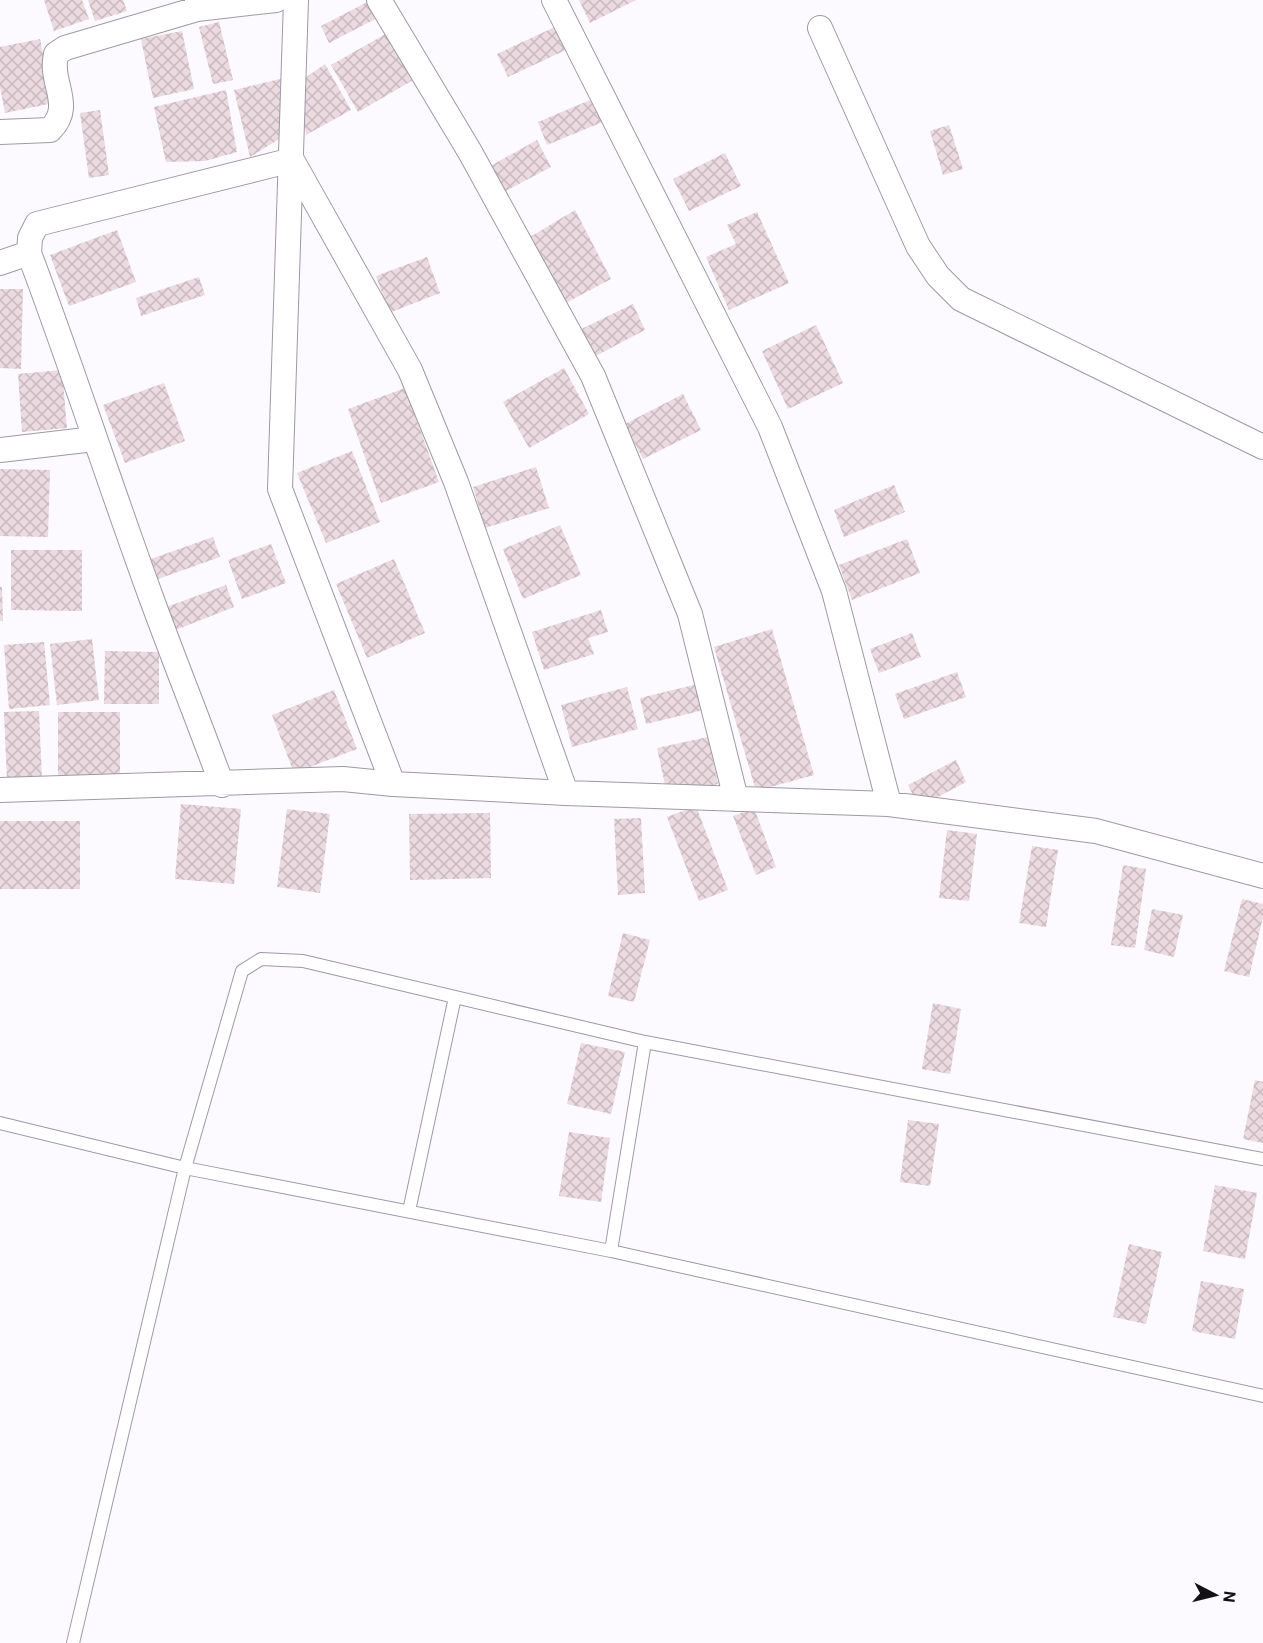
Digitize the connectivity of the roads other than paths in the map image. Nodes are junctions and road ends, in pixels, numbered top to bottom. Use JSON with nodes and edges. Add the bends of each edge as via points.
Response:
{"nodes":[{"id":1,"x":276,"y":0,"type":"edge"},
{"id":2,"x":296,"y":0,"type":"edge"},
{"id":3,"x":379,"y":0,"type":"edge"},
{"id":4,"x":554,"y":0,"type":"edge"},
{"id":5,"x":197,"y":5,"type":"edge"},
{"id":6,"x":820,"y":28,"type":"dead end"},
{"id":7,"x":0,"y":132,"type":"edge"},
{"id":8,"x":292,"y":160,"type":"junction"},
{"id":9,"x":28,"y":253,"type":"junction"},
{"id":10,"x":0,"y":263,"type":"edge"},
{"id":11,"x":94,"y":439,"type":"junction"},
{"id":12,"x":1263,"y":447,"type":"edge"},
{"id":13,"x":0,"y":450,"type":"edge"},
{"id":14,"x":393,"y":784,"type":"junction"},
{"id":15,"x":222,"y":785,"type":"junction"},
{"id":16,"x":0,"y":790,"type":"edge"},
{"id":17,"x":566,"y":793,"type":"junction"},
{"id":18,"x":736,"y":799,"type":"junction"},
{"id":19,"x":889,"y":804,"type":"junction"},
{"id":20,"x":1263,"y":876,"type":"edge"},
{"id":21,"x":455,"y":997,"type":"junction"},
{"id":22,"x":645,"y":1042,"type":"junction"},
{"id":23,"x":0,"y":1123,"type":"edge"},
{"id":24,"x":1263,"y":1159,"type":"edge"},
{"id":25,"x":185,"y":1168,"type":"junction"},
{"id":26,"x":409,"y":1211,"type":"junction"},
{"id":27,"x":611,"y":1251,"type":"junction"},
{"id":28,"x":1263,"y":1396,"type":"edge"},
{"id":29,"x":73,"y":1643,"type":"edge"}],
"edges":[{"from":1,"to":5,"type":"street"},
{"from":2,"to":8,"type":"street"},
{"from":3,"to":18,"type":"street","via":[[470,152],[593,376],[690,614]]},
{"from":4,"to":19,"type":"street","via":[[770,427],[834,591]]},
{"from":5,"to":7,"type":"street","via":[[65,48],[56,54],[53,66],[63,112],[59,121],[50,130]]},
{"from":6,"to":12,"type":"street","via":[[918,246],[938,276],[961,299]]},
{"from":8,"to":9,"type":"street","via":[[37,224]]},
{"from":8,"to":14,"type":"street","via":[[280,489]]},
{"from":8,"to":17,"type":"street","via":[[410,370],[456,482]]},
{"from":9,"to":10,"type":"street"},
{"from":9,"to":11,"type":"street","via":[[75,376]]},
{"from":11,"to":13,"type":"street"},
{"from":11,"to":15,"type":"street"},
{"from":14,"to":15,"type":"street","via":[[343,780]]},
{"from":14,"to":17,"type":"street"},
{"from":15,"to":16,"type":"street"},
{"from":17,"to":18,"type":"street"},
{"from":18,"to":19,"type":"street"},
{"from":19,"to":20,"type":"street","via":[[1096,831]]},
{"from":21,"to":22,"type":"lane"},
{"from":21,"to":25,"type":"lane","via":[[283,958],[261,959],[242,971]]},
{"from":21,"to":26,"type":"lane"},
{"from":22,"to":24,"type":"lane"},
{"from":22,"to":27,"type":"lane"},
{"from":23,"to":25,"type":"lane"},
{"from":25,"to":26,"type":"lane"},
{"from":25,"to":29,"type":"lane"},
{"from":26,"to":27,"type":"lane"},
{"from":27,"to":28,"type":"lane"}]}
